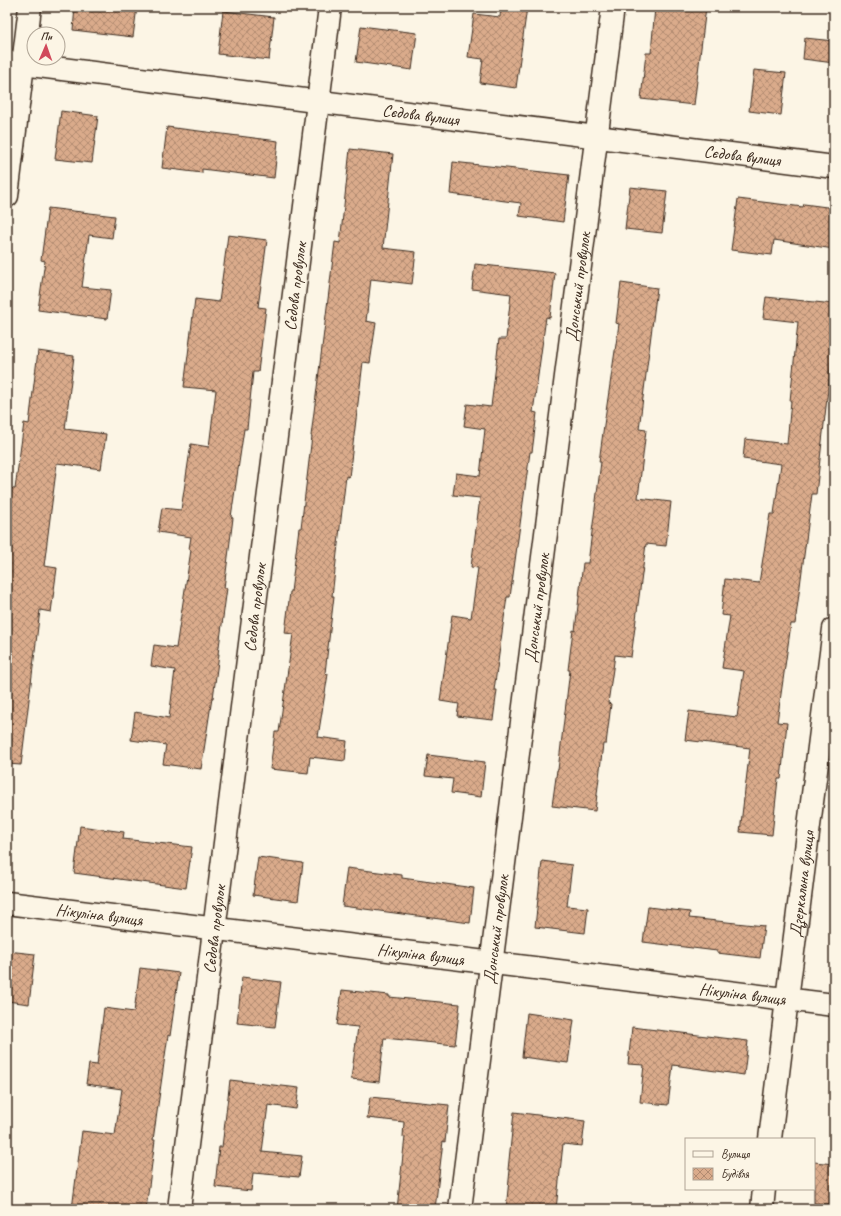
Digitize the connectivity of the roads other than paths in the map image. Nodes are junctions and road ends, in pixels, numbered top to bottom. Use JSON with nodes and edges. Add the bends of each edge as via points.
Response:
{"nodes":[{"id":1,"x":30,"y":7,"type":"edge"},
{"id":2,"x":330,"y":7,"type":"edge"},
{"id":3,"x":613,"y":7,"type":"edge"},
{"id":4,"x":15,"y":63,"type":"edge"},
{"id":5,"x":318,"y":102,"type":"junction"},
{"id":6,"x":596,"y":137,"type":"junction"},
{"id":7,"x":834,"y":167,"type":"edge"},
{"id":8,"x":7,"y":196,"type":"edge"},
{"id":9,"x":834,"y":629,"type":"edge"},
{"id":10,"x":7,"y":903,"type":"edge"},
{"id":11,"x":214,"y":929,"type":"junction"},
{"id":12,"x":491,"y":963,"type":"junction"},
{"id":13,"x":787,"y":999,"type":"junction"},
{"id":14,"x":834,"y":1005,"type":"edge"},
{"id":15,"x":770,"y":1138,"type":"edge"},
{"id":16,"x":764,"y":1190,"type":"edge"},
{"id":17,"x":179,"y":1209,"type":"edge"},
{"id":18,"x":460,"y":1209,"type":"edge"},
{"id":19,"x":762,"y":1209,"type":"edge"}],
"edges":[{"from":1,"to":4,"type":"street"},
{"from":2,"to":5,"type":"street","name":"Сєдова провулок"},
{"from":3,"to":6,"type":"street","name":"Донський провулок"},
{"from":4,"to":5,"type":"street","name":"Сєдова вулиця"},
{"from":4,"to":8,"type":"street"},
{"from":5,"to":6,"type":"street","name":"Сєдова вулиця"},
{"from":5,"to":11,"type":"street","name":"Сєдова провулок"},
{"from":6,"to":7,"type":"street","name":"Сєдова вулиця"},
{"from":6,"to":12,"type":"street","name":"Донський провулок"},
{"from":9,"to":13,"type":"street","name":"Дзеркальна вулиця"},
{"from":10,"to":11,"type":"street","name":"Нікуліна вулиця"},
{"from":11,"to":12,"type":"street","name":"Нікуліна вулиця"},
{"from":11,"to":17,"type":"street","name":"Сєдова провулок"},
{"from":12,"to":13,"type":"street","name":"Нікуліна вулиця"},
{"from":12,"to":18,"type":"street","name":"Донський провулок"},
{"from":13,"to":14,"type":"street","name":"Нікуліна вулиця"},
{"from":13,"to":15,"type":"street","name":"Дзеркальна вулиця"},
{"from":16,"to":19,"type":"street"}]}
